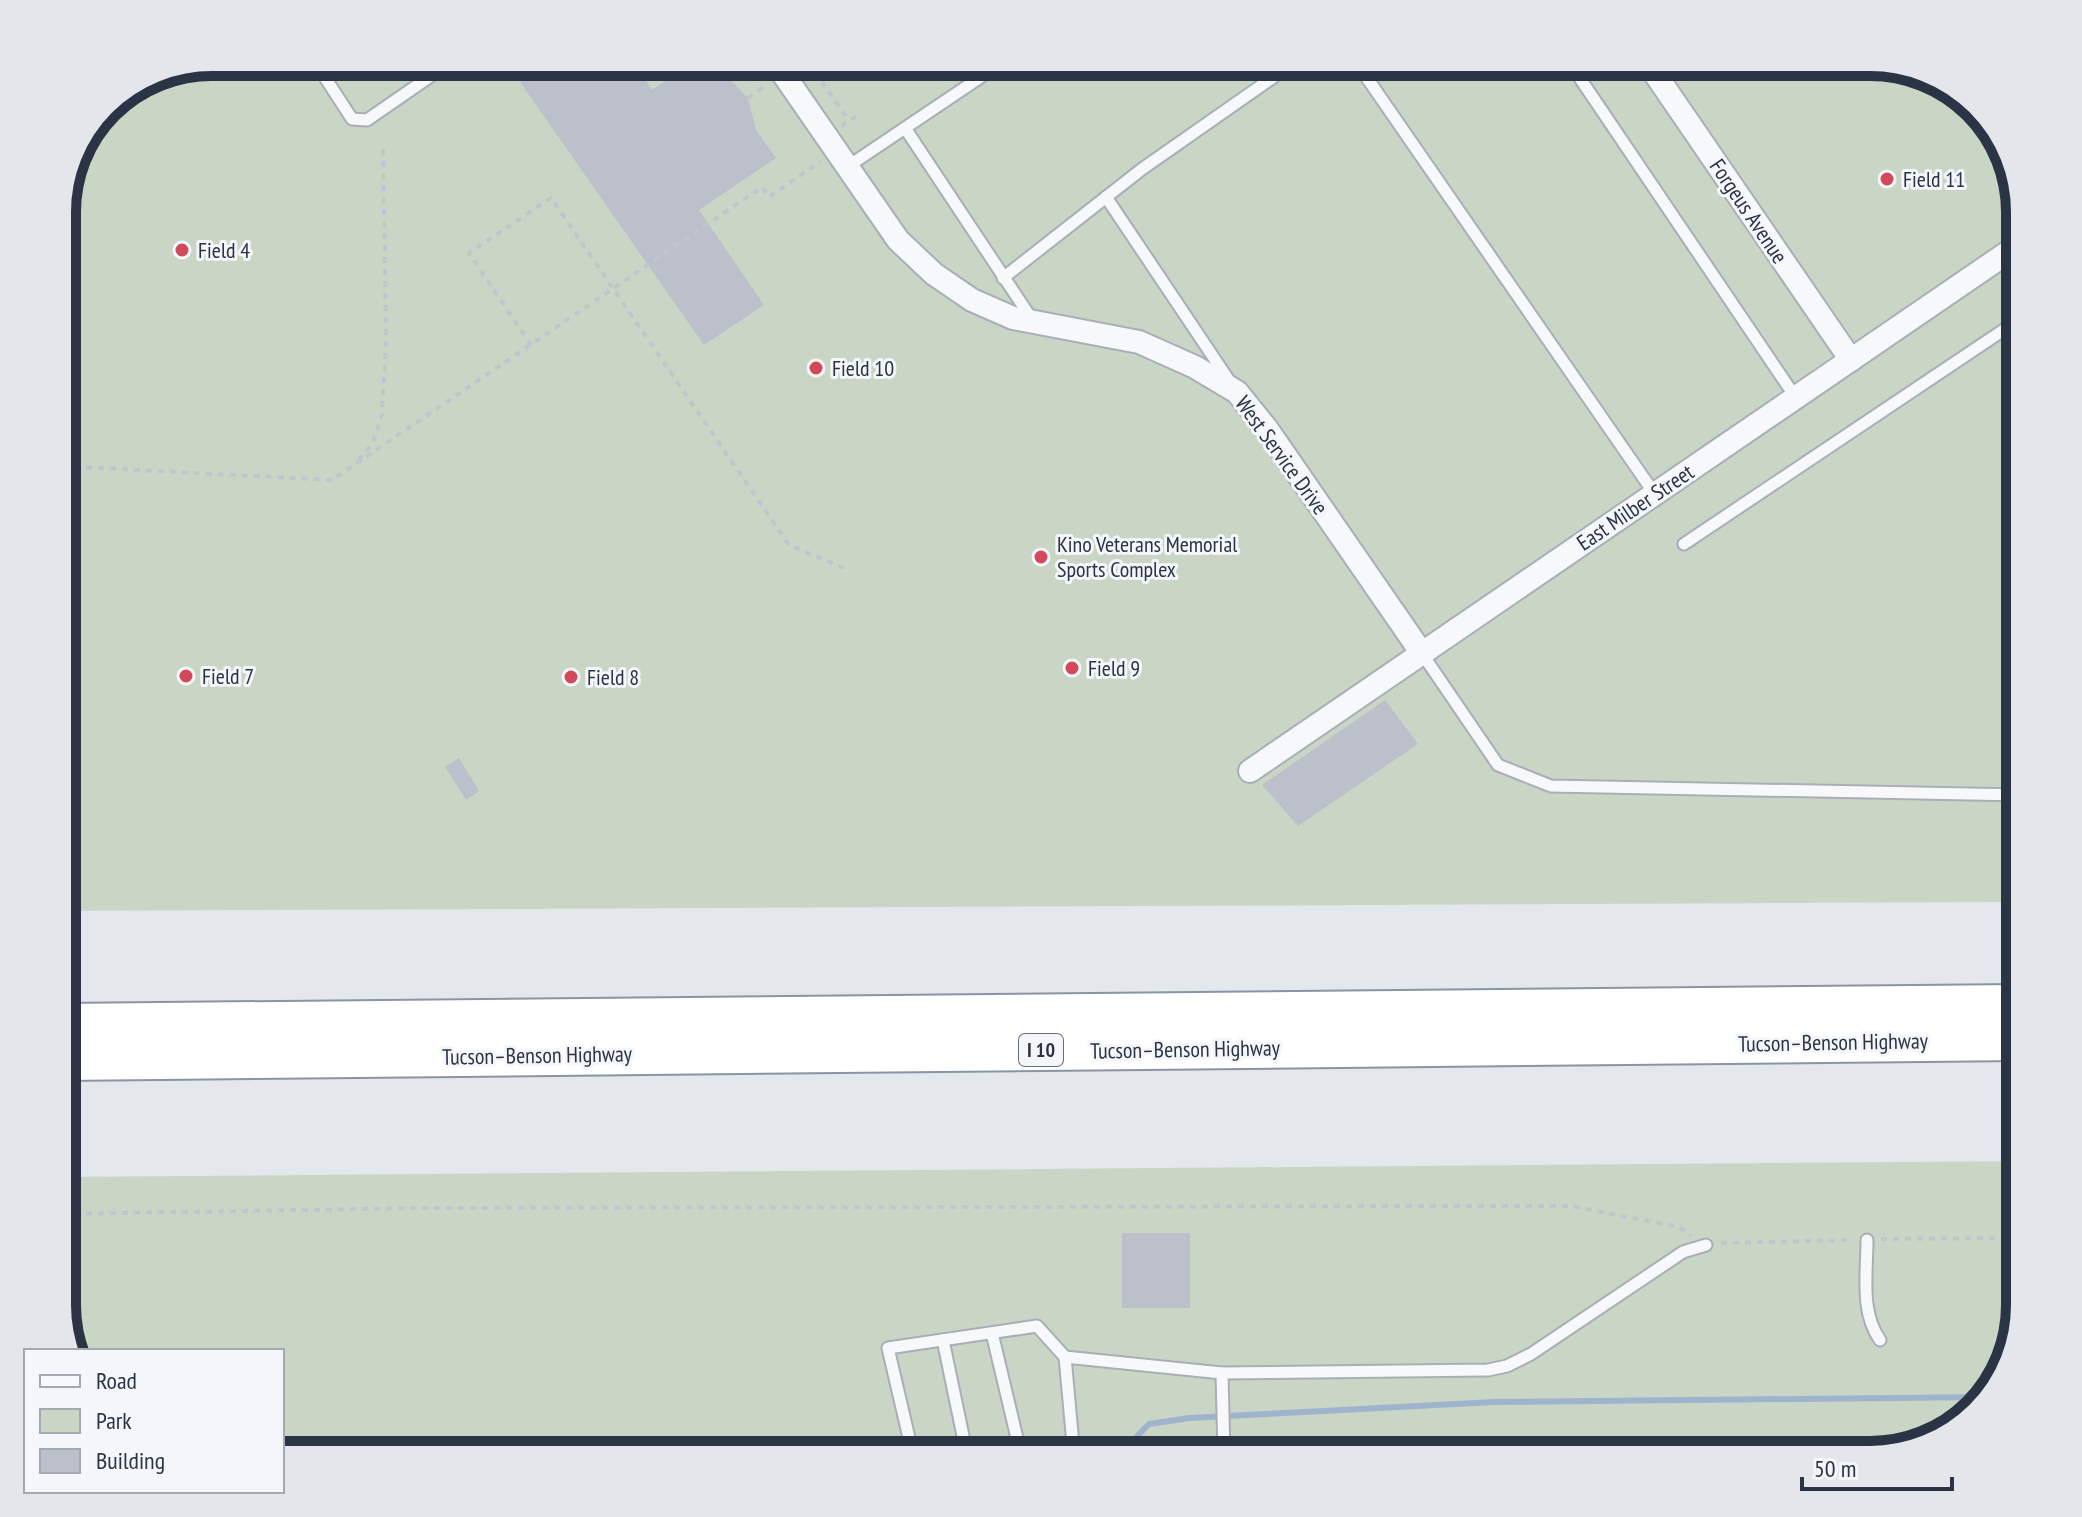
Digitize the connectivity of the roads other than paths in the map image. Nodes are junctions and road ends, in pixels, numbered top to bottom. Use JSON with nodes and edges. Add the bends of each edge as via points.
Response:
{"nodes":[{"id":1,"x":324,"y":76,"type":"edge"},
{"id":2,"x":431,"y":76,"type":"edge"},
{"id":3,"x":775,"y":76,"type":"edge"},
{"id":4,"x":982,"y":76,"type":"edge"},
{"id":5,"x":1275,"y":76,"type":"edge"},
{"id":6,"x":1366,"y":76,"type":"edge"},
{"id":7,"x":1578,"y":76,"type":"edge"},
{"id":8,"x":1657,"y":76,"type":"edge"},
{"id":9,"x":905,"y":128,"type":"junction"},
{"id":10,"x":846,"y":167,"type":"junction"},
{"id":11,"x":1106,"y":197,"type":"junction"},
{"id":12,"x":2006,"y":254,"type":"edge"},
{"id":13,"x":1003,"y":278,"type":"junction"},
{"id":14,"x":1035,"y":323,"type":"junction"},
{"id":15,"x":2006,"y":328,"type":"edge"},
{"id":16,"x":1851,"y":360,"type":"junction"},
{"id":17,"x":1237,"y":392,"type":"junction"},
{"id":18,"x":1796,"y":398,"type":"junction"},
{"id":19,"x":1654,"y":493,"type":"junction"},
{"id":20,"x":1684,"y":544,"type":"dead end"},
{"id":21,"x":1421,"y":652,"type":"junction"},
{"id":22,"x":1250,"y":771,"type":"dead end"},
{"id":23,"x":2006,"y":795,"type":"edge"},
{"id":24,"x":2006,"y":1005,"type":"edge"},
{"id":25,"x":76,"y":1024,"type":"edge"},
{"id":26,"x":2006,"y":1040,"type":"edge"},
{"id":27,"x":76,"y":1060,"type":"edge"},
{"id":28,"x":1867,"y":1240,"type":"road end"},
{"id":29,"x":1706,"y":1245,"type":"road end"},
{"id":30,"x":992,"y":1333,"type":"junction"},
{"id":31,"x":943,"y":1340,"type":"junction"},
{"id":32,"x":1880,"y":1340,"type":"dead end"},
{"id":33,"x":1065,"y":1357,"type":"junction"},
{"id":34,"x":1222,"y":1373,"type":"junction"},
{"id":35,"x":910,"y":1441,"type":"edge"},
{"id":36,"x":964,"y":1441,"type":"edge"},
{"id":37,"x":1018,"y":1441,"type":"edge"},
{"id":38,"x":1073,"y":1441,"type":"edge"},
{"id":39,"x":1224,"y":1441,"type":"edge"}],
"edges":[{"from":1,"to":2,"type":"lane","via":[[352,119],[367,120]]},
{"from":3,"to":10,"type":"street","name":"West Service Drive"},
{"from":4,"to":9,"type":"lane"},
{"from":5,"to":11,"type":"lane"},
{"from":6,"to":19,"type":"lane"},
{"from":7,"to":18,"type":"lane"},
{"from":8,"to":16,"type":"street","name":"Forgeus Avenue"},
{"from":9,"to":10,"type":"lane"},
{"from":9,"to":13,"type":"lane"},
{"from":10,"to":14,"type":"street","name":"West Service Drive","via":[[898,240],[934,274],[972,300]]},
{"from":11,"to":13,"type":"lane"},
{"from":11,"to":17,"type":"lane"},
{"from":12,"to":16,"type":"street","name":"East Milber Street"},
{"from":13,"to":14,"type":"lane"},
{"from":14,"to":17,"type":"street","name":"West Service Drive","via":[[1139,342]]},
{"from":15,"to":20,"type":"lane"},
{"from":16,"to":18,"type":"street","name":"East Milber Street"},
{"from":17,"to":21,"type":"street","name":"West Service Drive"},
{"from":18,"to":19,"type":"street","name":"East Milber Street"},
{"from":19,"to":21,"type":"street","name":"East Milber Street"},
{"from":21,"to":22,"type":"street","name":"East Milber Street"},
{"from":21,"to":23,"type":"lane","via":[[1498,765],[1551,786]]},
{"from":24,"to":25,"type":"highway","name":"Tucson–Benson Highway","number":"I 10"},
{"from":26,"to":27,"type":"highway","name":"Tucson–Benson Highway","number":"I 10"},
{"from":28,"to":32,"type":"lane","via":[[1867,1313]]},
{"from":29,"to":34,"type":"lane","via":[[1683,1252],[1507,1366]]},
{"from":30,"to":31,"type":"lane"},
{"from":30,"to":33,"type":"lane","via":[[1037,1326]]},
{"from":30,"to":37,"type":"lane"},
{"from":31,"to":35,"type":"lane","via":[[888,1348]]},
{"from":31,"to":36,"type":"lane"},
{"from":33,"to":34,"type":"lane"},
{"from":33,"to":38,"type":"lane"},
{"from":34,"to":39,"type":"lane"}]}
